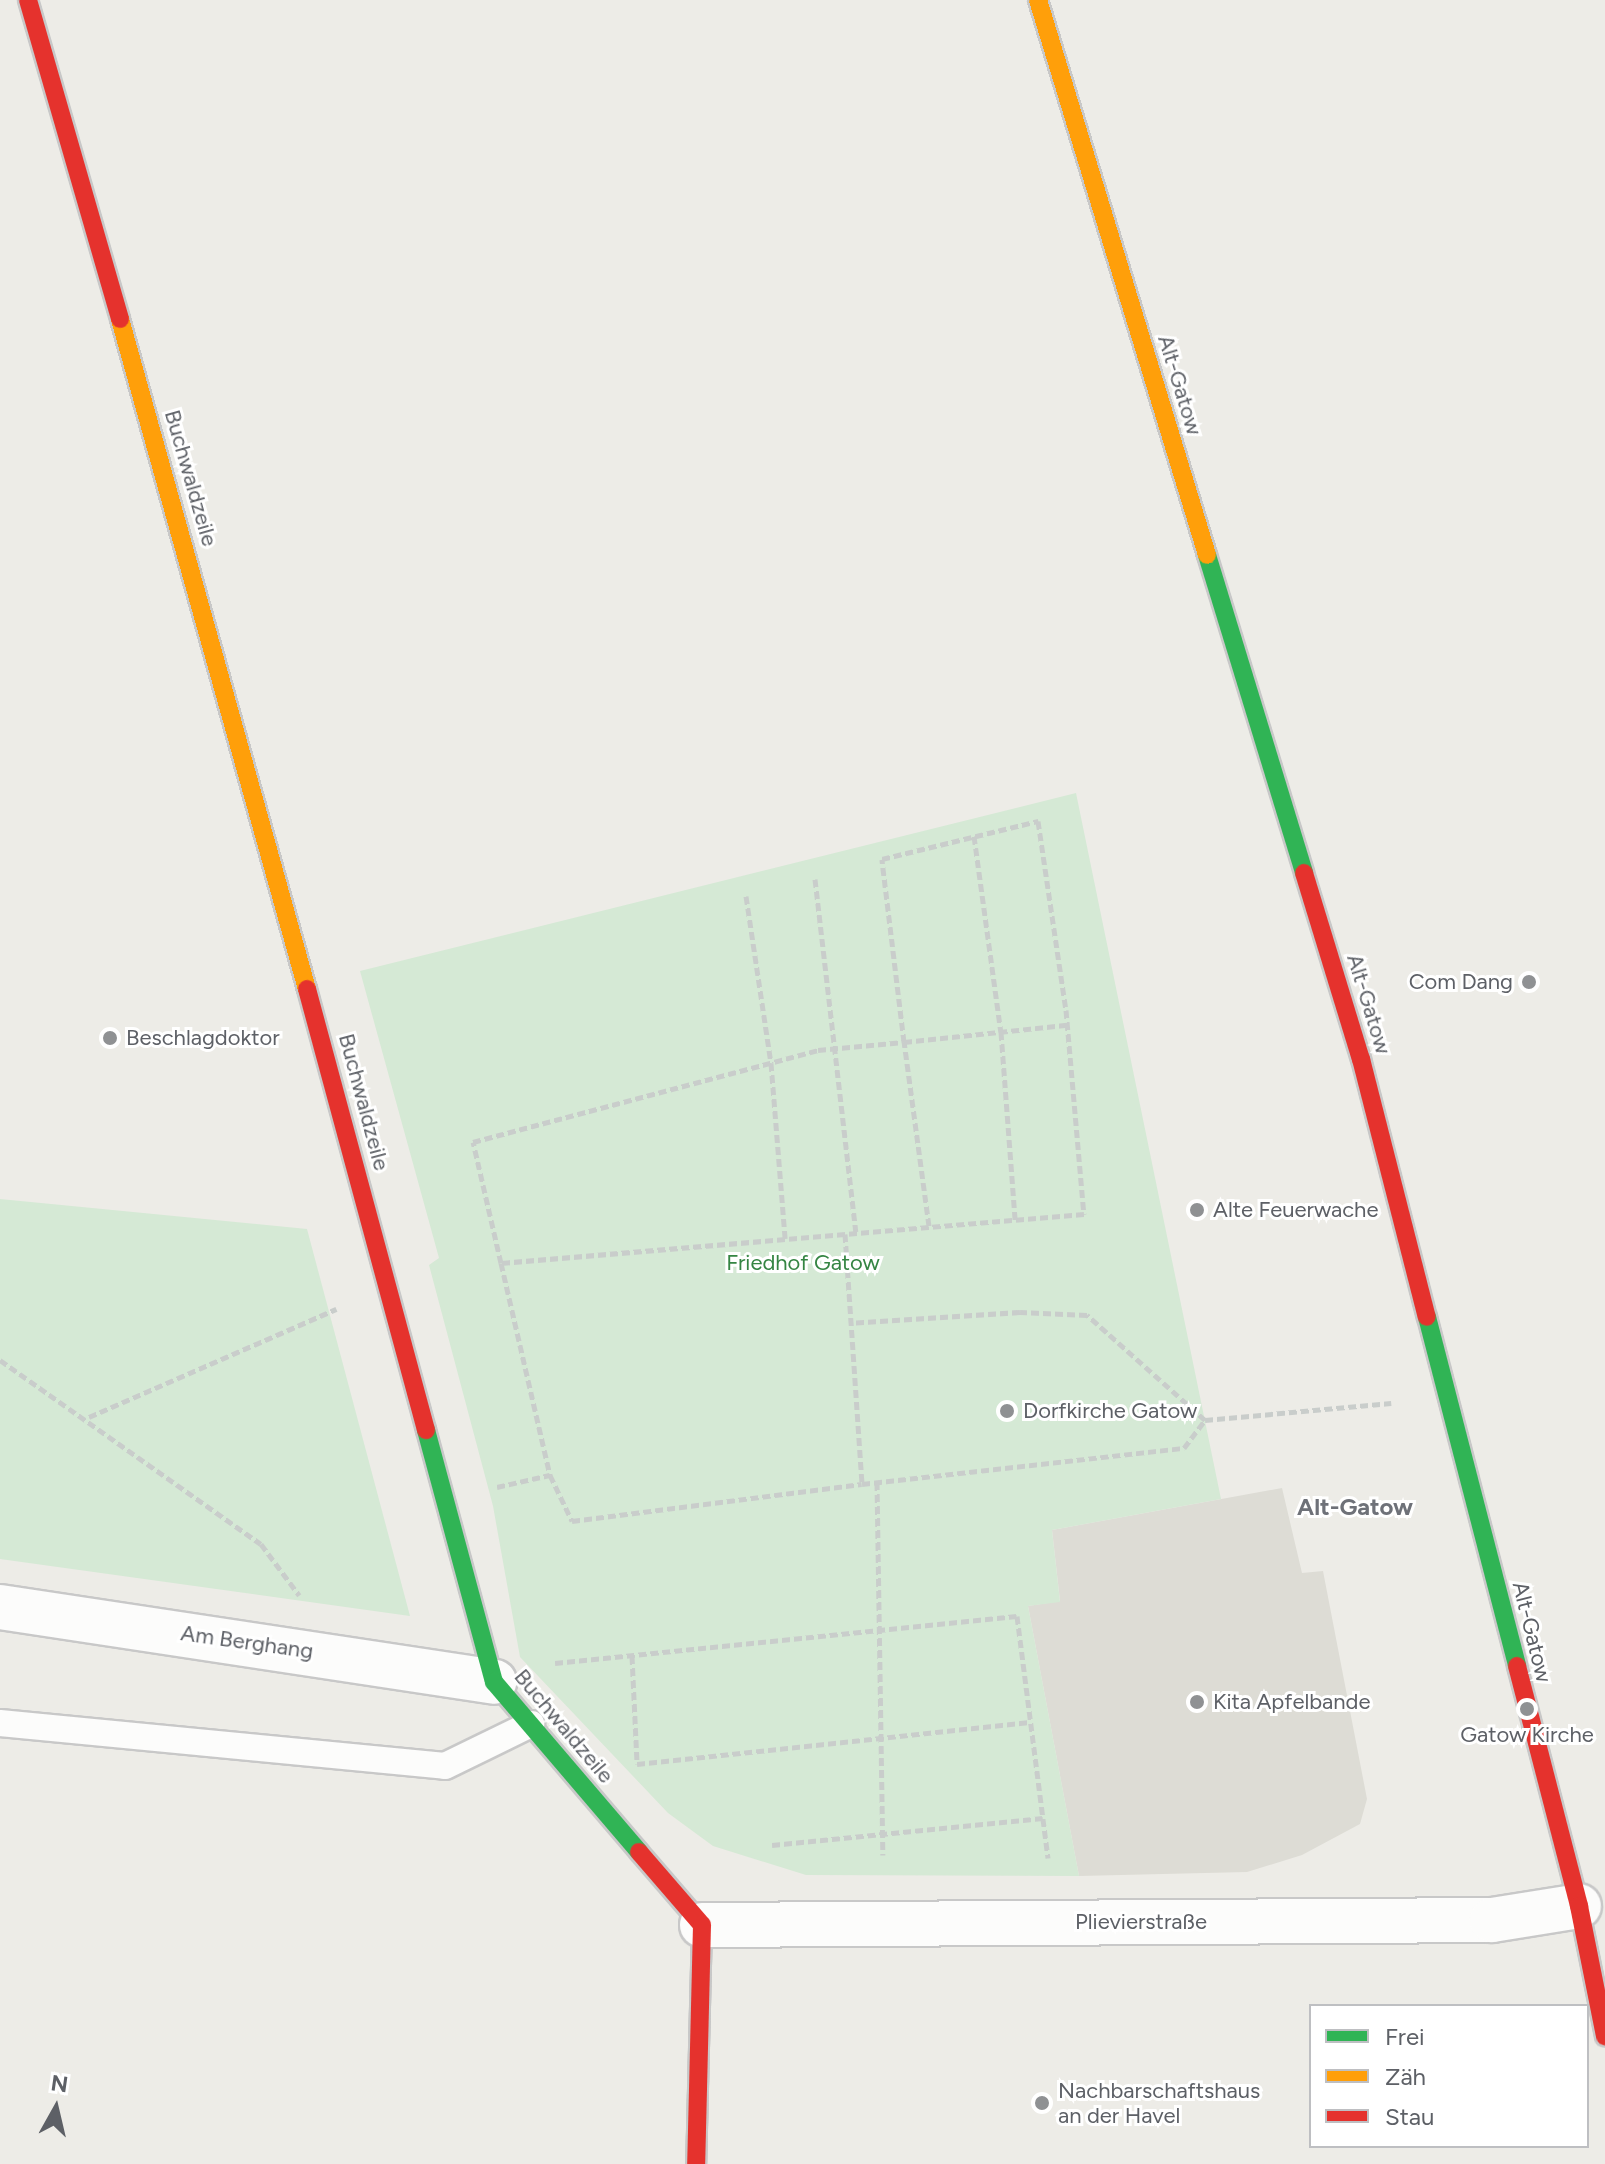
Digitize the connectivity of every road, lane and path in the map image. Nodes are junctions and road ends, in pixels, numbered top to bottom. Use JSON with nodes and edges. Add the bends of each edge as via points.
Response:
{"nodes":[{"id":1,"x":28,"y":0,"type":"edge"},
{"id":2,"x":1038,"y":0,"type":"edge"},
{"id":3,"x":974,"y":836,"type":"junction"},
{"id":4,"x":815,"y":879,"type":"dead end"},
{"id":5,"x":746,"y":896,"type":"dead end"},
{"id":6,"x":1067,"y":1025,"type":"junction"},
{"id":7,"x":1001,"y":1032,"type":"junction"},
{"id":8,"x":904,"y":1042,"type":"junction"},
{"id":9,"x":837,"y":1048,"type":"junction"},
{"id":10,"x":771,"y":1063,"type":"junction"},
{"id":11,"x":1015,"y":1219,"type":"junction"},
{"id":12,"x":929,"y":1226,"type":"junction"},
{"id":13,"x":856,"y":1232,"type":"junction"},
{"id":14,"x":845,"y":1234,"type":"junction"},
{"id":15,"x":785,"y":1238,"type":"junction"},
{"id":16,"x":501,"y":1263,"type":"junction"},
{"id":17,"x":390,"y":1286,"type":"junction"},
{"id":18,"x":852,"y":1323,"type":"junction"},
{"id":19,"x":0,"y":1360,"type":"edge"},
{"id":20,"x":1393,"y":1402,"type":"dead end"},
{"id":21,"x":88,"y":1418,"type":"junction"},
{"id":22,"x":1205,"y":1420,"type":"junction"},
{"id":23,"x":877,"y":1482,"type":"junction"},
{"id":24,"x":862,"y":1484,"type":"junction"},
{"id":25,"x":0,"y":1607,"type":"edge"},
{"id":26,"x":880,"y":1630,"type":"junction"},
{"id":27,"x":344,"y":1656,"type":"junction"},
{"id":28,"x":632,"y":1656,"type":"junction"},
{"id":29,"x":555,"y":1663,"type":"dead end"},
{"id":30,"x":494,"y":1682,"type":"junction"},
{"id":31,"x":1030,"y":1722,"type":"junction"},
{"id":32,"x":0,"y":1723,"type":"edge"},
{"id":33,"x":531,"y":1724,"type":"junction"},
{"id":34,"x":882,"y":1738,"type":"junction"},
{"id":35,"x":1043,"y":1818,"type":"junction"},
{"id":36,"x":883,"y":1834,"type":"junction"},
{"id":37,"x":772,"y":1845,"type":"dead end"},
{"id":38,"x":883,"y":1855,"type":"dead end"},
{"id":39,"x":1048,"y":1858,"type":"dead end"},
{"id":40,"x":1579,"y":1906,"type":"junction"},
{"id":41,"x":702,"y":1925,"type":"junction"},
{"id":42,"x":1605,"y":2036,"type":"edge"},
{"id":43,"x":696,"y":2164,"type":"edge"}],
"edges":[{"from":1,"to":17,"type":"street","name":"Buchwaldzeile","via":[[81,173]]},
{"from":2,"to":40,"type":"street","name":"Alt-Gatow","via":[[1361,1059]]},
{"from":3,"to":6,"type":"path","via":[[1038,821]]},
{"from":3,"to":7,"type":"path"},
{"from":3,"to":8,"type":"path","via":[[882,859]]},
{"from":4,"to":9,"type":"path"},
{"from":5,"to":10,"type":"path"},
{"from":6,"to":7,"type":"path"},
{"from":6,"to":11,"type":"path","via":[[1084,1214]]},
{"from":7,"to":8,"type":"path"},
{"from":7,"to":11,"type":"path"},
{"from":8,"to":9,"type":"path"},
{"from":8,"to":12,"type":"path"},
{"from":9,"to":10,"type":"path"},
{"from":9,"to":13,"type":"path"},
{"from":10,"to":15,"type":"path"},
{"from":10,"to":16,"type":"path","via":[[473,1142]]},
{"from":11,"to":12,"type":"path"},
{"from":12,"to":13,"type":"path"},
{"from":13,"to":14,"type":"path"},
{"from":14,"to":15,"type":"path"},
{"from":14,"to":18,"type":"path"},
{"from":15,"to":16,"type":"path"},
{"from":16,"to":24,"type":"path","via":[[550,1475],[572,1521]]},
{"from":17,"to":21,"type":"path"},
{"from":17,"to":30,"type":"street","name":"Buchwaldzeile"},
{"from":18,"to":22,"type":"path","via":[[1020,1312],[1087,1315]]},
{"from":18,"to":24,"type":"path"},
{"from":19,"to":21,"type":"path"},
{"from":20,"to":22,"type":"path"},
{"from":21,"to":27,"type":"path","via":[[261,1544]]},
{"from":22,"to":23,"type":"path","via":[[1184,1448]]},
{"from":23,"to":24,"type":"path"},
{"from":23,"to":26,"type":"path"},
{"from":25,"to":27,"type":"street","name":"Am Berghang"},
{"from":26,"to":28,"type":"path"},
{"from":26,"to":31,"type":"path","via":[[1017,1616]]},
{"from":26,"to":34,"type":"path"},
{"from":27,"to":30,"type":"street","name":"Am Berghang"},
{"from":28,"to":29,"type":"path"},
{"from":28,"to":34,"type":"path","via":[[637,1764]]},
{"from":30,"to":33,"type":"street","name":"Buchwaldzeile"},
{"from":31,"to":34,"type":"path"},
{"from":31,"to":35,"type":"path"},
{"from":32,"to":33,"type":"lane","via":[[445,1766]]},
{"from":33,"to":41,"type":"street","name":"Buchwaldzeile"},
{"from":34,"to":36,"type":"path"},
{"from":35,"to":36,"type":"path"},
{"from":35,"to":39,"type":"path"},
{"from":36,"to":37,"type":"path"},
{"from":36,"to":38,"type":"path"},
{"from":40,"to":41,"type":"street","name":"Plievierstraße","via":[[1492,1920]]},
{"from":40,"to":42,"type":"street","name":"Alt-Gatow"},
{"from":41,"to":43,"type":"street"}]}
